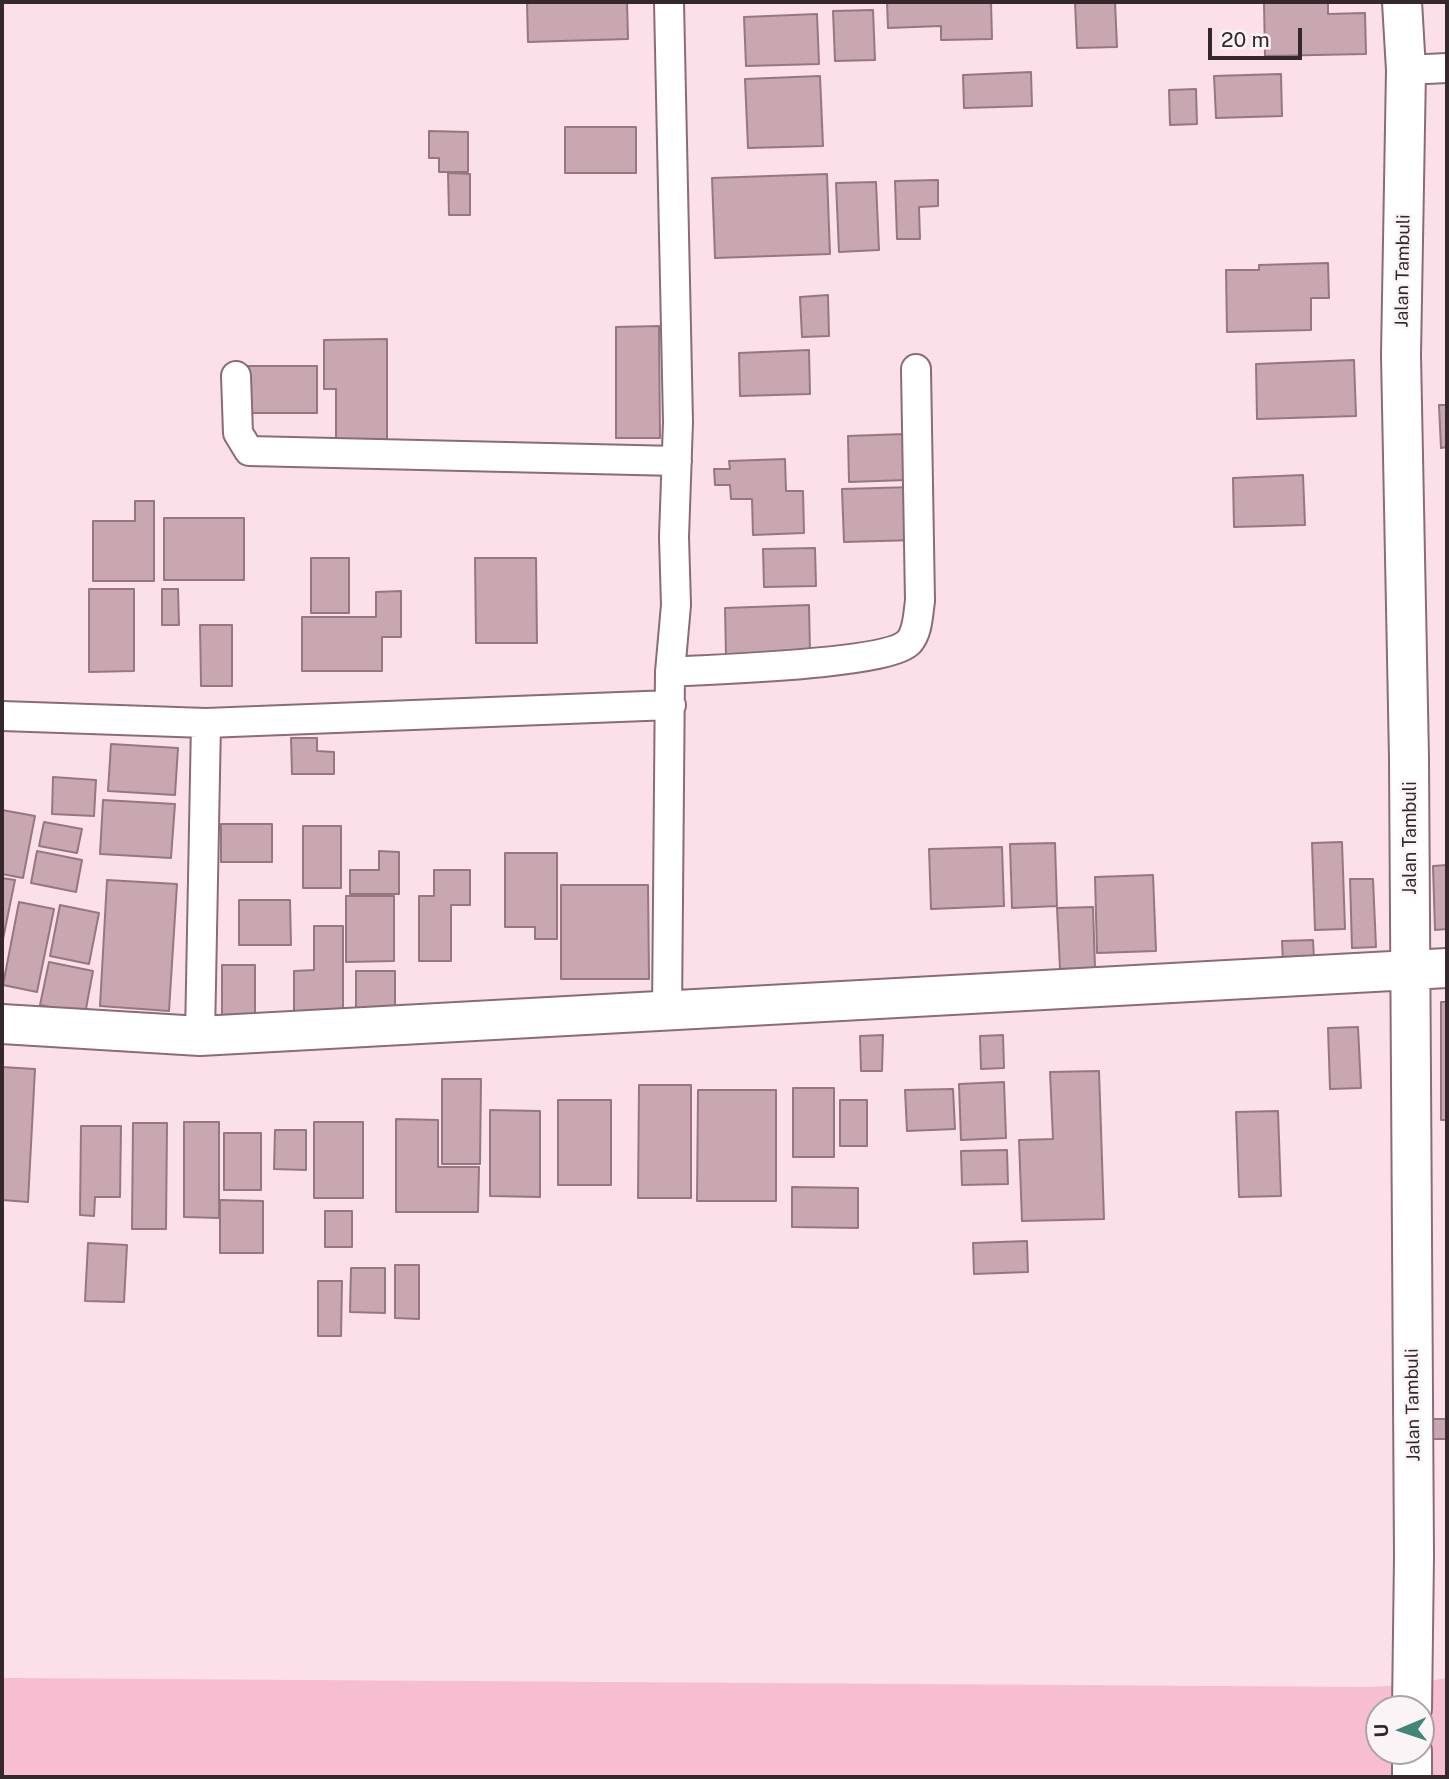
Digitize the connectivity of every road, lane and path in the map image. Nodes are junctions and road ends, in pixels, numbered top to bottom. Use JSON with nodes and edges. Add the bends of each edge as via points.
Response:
{"nodes":[{"id":1,"x":669,"y":2,"type":"edge"},
{"id":2,"x":1402,"y":2,"type":"edge"},
{"id":3,"x":1447,"y":68,"type":"edge"},
{"id":4,"x":1406,"y":70,"type":"junction"},
{"id":5,"x":916,"y":369,"type":"dead end"},
{"id":6,"x":236,"y":376,"type":"dead end"},
{"id":7,"x":677,"y":461,"type":"junction"},
{"id":8,"x":670,"y":672,"type":"junction"},
{"id":9,"x":671,"y":705,"type":"junction"},
{"id":10,"x":2,"y":716,"type":"edge"},
{"id":11,"x":206,"y":723,"type":"junction"},
{"id":12,"x":1429,"y":970,"type":"edge"},
{"id":13,"x":667,"y":1012,"type":"junction"},
{"id":14,"x":2,"y":1024,"type":"edge"},
{"id":15,"x":200,"y":1036,"type":"junction"},
{"id":16,"x":1412,"y":1692,"type":"edge"}],
"edges":[{"from":1,"to":7,"type":"street"},
{"from":2,"to":4,"type":"street","name":"Jalan Tambuli"},
{"from":3,"to":4,"type":"street"},
{"from":4,"to":12,"type":"street","name":"Jalan Tambuli","via":[[1401,355]]},
{"from":5,"to":8,"type":"street","via":[[920,601],[908,643],[883,653],[841,659]]},
{"from":6,"to":7,"type":"street","via":[[238,433],[249,451]]},
{"from":7,"to":8,"type":"street","via":[[676,605]]},
{"from":8,"to":9,"type":"street"},
{"from":9,"to":11,"type":"street"},
{"from":9,"to":13,"type":"street"},
{"from":10,"to":11,"type":"street"},
{"from":11,"to":15,"type":"street"},
{"from":12,"to":13,"type":"street"},
{"from":12,"to":16,"type":"street","name":"Jalan Tambuli"},
{"from":13,"to":15,"type":"street"},
{"from":14,"to":15,"type":"street"}]}
